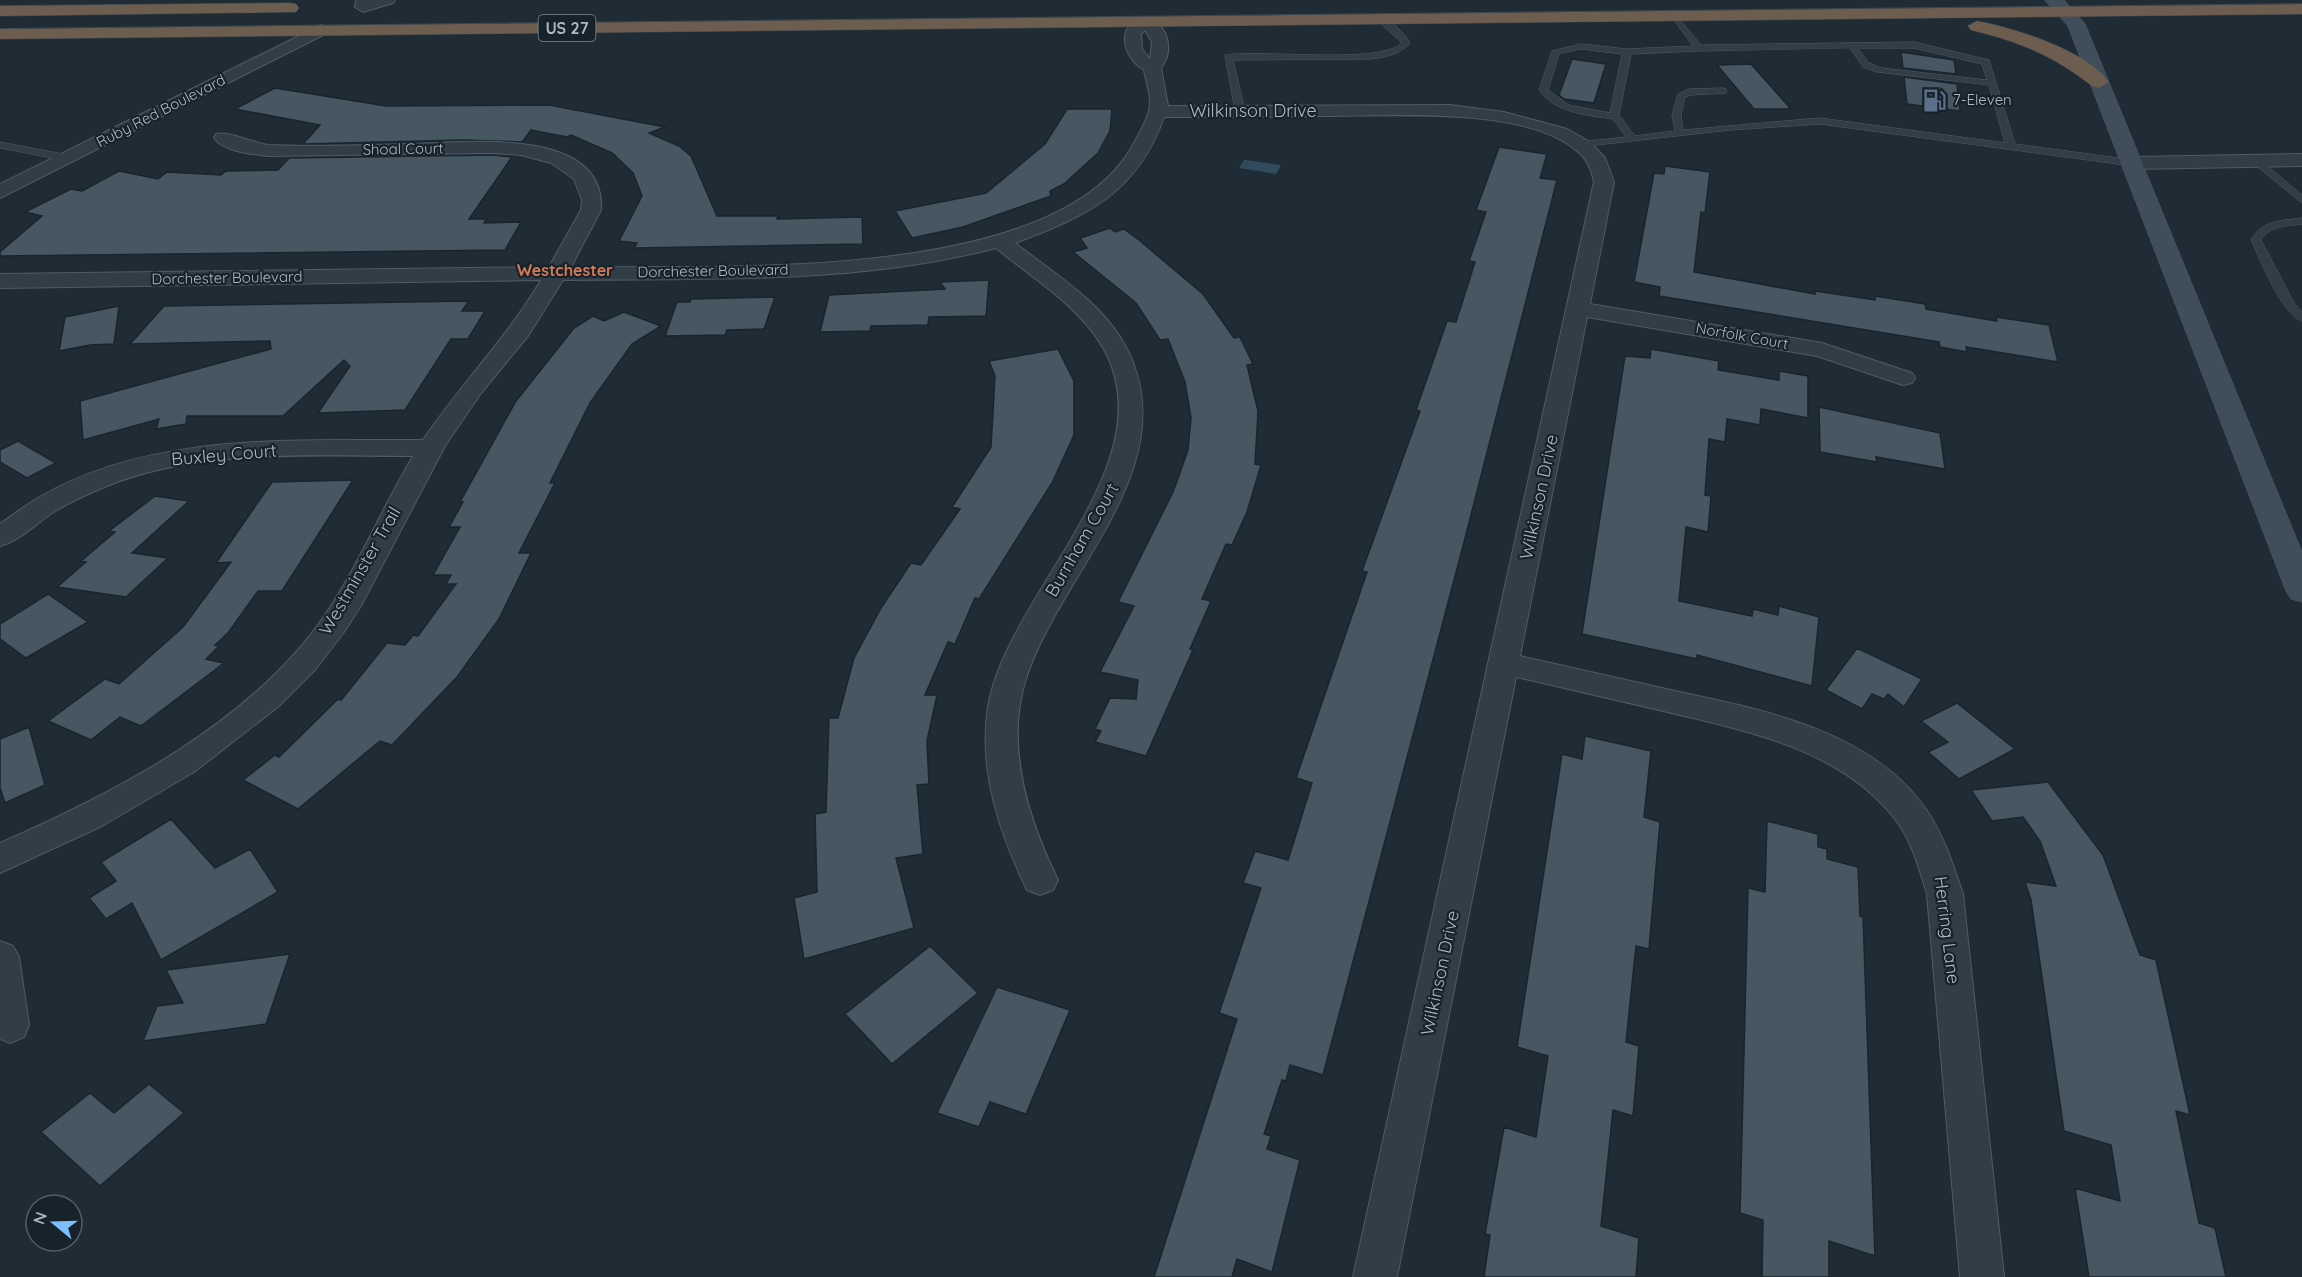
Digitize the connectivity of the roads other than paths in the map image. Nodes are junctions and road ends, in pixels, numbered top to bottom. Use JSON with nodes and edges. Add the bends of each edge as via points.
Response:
{"nodes":[{"id":1,"x":364,"y":3,"type":"edge"},
{"id":2,"x":393,"y":3,"type":"edge"},
{"id":3,"x":1261,"y":3,"type":"dead end"},
{"id":4,"x":1126,"y":5,"type":"dead end"},
{"id":5,"x":2060,"y":6,"type":"edge"},
{"id":6,"x":340,"y":7,"type":"dead end"},
{"id":7,"x":305,"y":8,"type":"dead end"},
{"id":8,"x":2302,"y":9,"type":"edge"},
{"id":9,"x":0,"y":10,"type":"edge"},
{"id":10,"x":1877,"y":14,"type":"junction"},
{"id":11,"x":1675,"y":16,"type":"junction"},
{"id":12,"x":1381,"y":19,"type":"junction"},
{"id":13,"x":1144,"y":21,"type":"junction"},
{"id":14,"x":0,"y":26,"type":"edge"},
{"id":15,"x":651,"y":27,"type":"junction"},
{"id":16,"x":321,"y":30,"type":"junction"},
{"id":17,"x":0,"y":34,"type":"edge"},
{"id":18,"x":1852,"y":46,"type":"junction"},
{"id":19,"x":1699,"y":48,"type":"junction"},
{"id":20,"x":1627,"y":52,"type":"junction"},
{"id":21,"x":1152,"y":68,"type":"junction"},
{"id":22,"x":2099,"y":82,"type":"junction"},
{"id":23,"x":1992,"y":83,"type":"junction"},
{"id":24,"x":1723,"y":91,"type":"dead end"},
{"id":25,"x":1240,"y":111,"type":"junction"},
{"id":26,"x":1158,"y":112,"type":"junction"},
{"id":27,"x":1616,"y":117,"type":"junction"},
{"id":28,"x":1680,"y":133,"type":"junction"},
{"id":29,"x":223,"y":138,"type":"dead end"},
{"id":30,"x":1633,"y":139,"type":"junction"},
{"id":31,"x":0,"y":145,"type":"edge"},
{"id":32,"x":1581,"y":145,"type":"junction"},
{"id":33,"x":2011,"y":146,"type":"junction"},
{"id":34,"x":68,"y":158,"type":"junction"},
{"id":35,"x":2302,"y":160,"type":"edge"},
{"id":36,"x":2256,"y":161,"type":"junction"},
{"id":37,"x":2133,"y":163,"type":"junction"},
{"id":38,"x":579,"y":173,"type":"joint"},
{"id":39,"x":0,"y":192,"type":"edge"},
{"id":40,"x":2302,"y":200,"type":"edge"},
{"id":41,"x":2302,"y":221,"type":"edge"},
{"id":42,"x":999,"y":240,"type":"junction"},
{"id":43,"x":556,"y":273,"type":"junction"},
{"id":44,"x":4,"y":285,"type":"edge"},
{"id":45,"x":1578,"y":309,"type":"junction"},
{"id":46,"x":2302,"y":318,"type":"edge"},
{"id":47,"x":1903,"y":378,"type":"dead end"},
{"id":48,"x":432,"y":448,"type":"junction"},
{"id":49,"x":0,"y":537,"type":"edge"},
{"id":50,"x":2302,"y":591,"type":"edge"},
{"id":51,"x":1505,"y":663,"type":"junction"},
{"id":52,"x":0,"y":859,"type":"edge"},
{"id":53,"x":1040,"y":880,"type":"dead end"},
{"id":54,"x":0,"y":957,"type":"edge"},
{"id":55,"x":10,"y":1025,"type":"dead end"},
{"id":56,"x":1375,"y":1277,"type":"edge"},
{"id":57,"x":1982,"y":1277,"type":"edge"}],
"edges":[{"from":1,"to":2,"type":"highway"},
{"from":1,"to":6,"type":"highway"},
{"from":1,"to":14,"type":"highway","via":[[335,16],[282,20]]},
{"from":3,"to":13,"type":"highway","via":[[1178,11]]},
{"from":4,"to":15,"type":"highway","via":[[991,16],[708,19]]},
{"from":5,"to":8,"type":"highway","number":"US 27"},
{"from":5,"to":10,"type":"highway","number":"US 27"},
{"from":5,"to":22,"type":"main road","via":[[2076,24]]},
{"from":7,"to":9,"type":"highway"},
{"from":10,"to":11,"type":"highway","number":"US 27"},
{"from":10,"to":22,"type":"highway","via":[[1960,23],[2024,37],[2068,57]]},
{"from":11,"to":12,"type":"highway","number":"US 27"},
{"from":11,"to":19,"type":"lane"},
{"from":12,"to":13,"type":"highway","number":"US 27"},
{"from":12,"to":25,"type":"lane","via":[[1402,36],[1406,43],[1400,49],[1370,56],[1228,57]]},
{"from":13,"to":15,"type":"highway","number":"US 27"},
{"from":13,"to":21,"type":"street","name":"Dorchester Boulevard","via":[[1160,36],[1160,58]]},
{"from":13,"to":21,"type":"street","via":[[1133,33],[1134,52]]},
{"from":15,"to":16,"type":"highway","number":"US 27"},
{"from":16,"to":17,"type":"highway","number":"US 27"},
{"from":16,"to":34,"type":"street","name":"Ruby Red Boulevard"},
{"from":18,"to":19,"type":"lane"},
{"from":18,"to":23,"type":"lane","via":[[1866,65],[1880,70]]},
{"from":18,"to":23,"type":"lane","via":[[1914,45],[1986,62]]},
{"from":19,"to":20,"type":"lane"},
{"from":20,"to":27,"type":"lane"},
{"from":20,"to":27,"type":"lane","via":[[1563,48],[1555,53],[1543,90],[1559,104]]},
{"from":21,"to":26,"type":"street","name":"Dorchester Boulevard"},
{"from":22,"to":37,"type":"main road"},
{"from":23,"to":33,"type":"lane"},
{"from":24,"to":28,"type":"lane","via":[[1689,92],[1681,96],[1676,106]]},
{"from":25,"to":26,"type":"street","name":"Wilkinson Drive"},
{"from":25,"to":32,"type":"street","name":"Wilkinson Drive","via":[[1459,111],[1529,122]]},
{"from":26,"to":42,"type":"street","name":"Dorchester Boulevard","via":[[1140,156],[1111,186],[1059,218]]},
{"from":27,"to":30,"type":"lane"},
{"from":28,"to":30,"type":"lane"},
{"from":28,"to":33,"type":"lane","via":[[1820,121]]},
{"from":29,"to":38,"type":"street","name":"Shoal Court","via":[[240,146],[282,151],[505,149],[550,156]]},
{"from":30,"to":32,"type":"lane"},
{"from":31,"to":34,"type":"lane"},
{"from":32,"to":45,"type":"street","name":"Wilkinson Drive","via":[[1602,166],[1604,182]]},
{"from":33,"to":37,"type":"lane"},
{"from":34,"to":39,"type":"street","name":"Ruby Red Boulevard"},
{"from":35,"to":36,"type":"street"},
{"from":36,"to":37,"type":"street"},
{"from":36,"to":40,"type":"lane"},
{"from":37,"to":50,"type":"main road"},
{"from":38,"to":43,"type":"street","name":"Westminster Trail","via":[[594,196],[591,210]]},
{"from":41,"to":46,"type":"lane","via":[[2274,225],[2261,231],[2256,240],[2289,305]]},
{"from":42,"to":43,"type":"street","name":"Dorchester Boulevard","via":[[925,259],[836,269]]},
{"from":42,"to":53,"type":"street","name":"Burnham Court","via":[[1103,332],[1120,358],[1132,404],[1129,443],[1121,471],[1023,645],[1005,704],[1004,768],[1020,835]]},
{"from":43,"to":44,"type":"street","name":"Dorchester Boulevard"},
{"from":43,"to":48,"type":"street","name":"Westminster Trail","via":[[524,327],[467,396]]},
{"from":45,"to":47,"type":"street","name":"Norfolk Court","via":[[1822,350]]},
{"from":45,"to":51,"type":"street","name":"Wilkinson Drive"},
{"from":48,"to":49,"type":"street","name":"Buxley Court","via":[[229,451],[165,459],[118,472],[70,492]]},
{"from":48,"to":52,"type":"street","name":"Westminster Trail","via":[[333,625],[304,661],[263,701],[160,777],[75,824]]},
{"from":51,"to":56,"type":"street","name":"Wilkinson Drive"},
{"from":51,"to":57,"type":"street","name":"Herring Lane","via":[[1808,737],[1874,776],[1907,811],[1933,850],[1945,894]]},
{"from":54,"to":55,"type":"street"}]}
